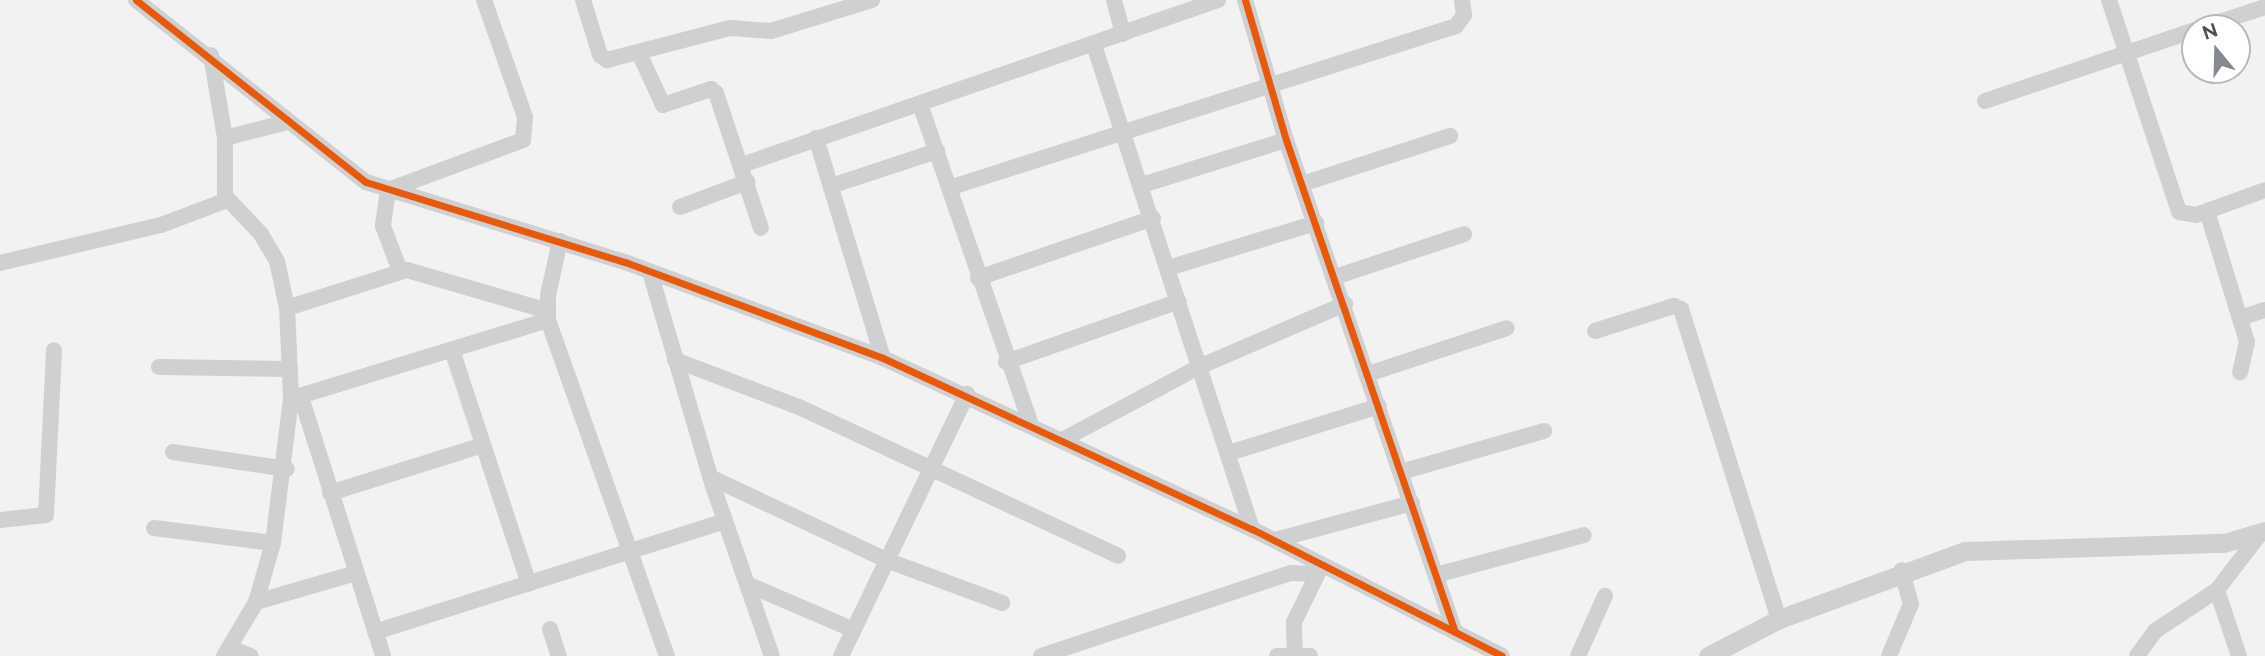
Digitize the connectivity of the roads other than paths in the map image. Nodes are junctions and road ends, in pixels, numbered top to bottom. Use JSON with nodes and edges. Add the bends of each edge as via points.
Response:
{"nodes":[{"id":1,"x":136,"y":0,"type":"edge"},
{"id":2,"x":484,"y":0,"type":"edge"},
{"id":3,"x":583,"y":0,"type":"edge"},
{"id":4,"x":872,"y":0,"type":"edge"},
{"id":5,"x":1114,"y":0,"type":"edge"},
{"id":6,"x":1218,"y":0,"type":"edge"},
{"id":7,"x":1245,"y":0,"type":"edge"},
{"id":8,"x":1462,"y":0,"type":"edge"},
{"id":9,"x":2109,"y":0,"type":"edge"},
{"id":10,"x":1200,"y":3,"type":"edge"},
{"id":11,"x":2263,"y":8,"type":"edge"},
{"id":12,"x":2244,"y":14,"type":"edge"},
{"id":13,"x":1123,"y":34,"type":"junction"},
{"id":14,"x":2181,"y":35,"type":"edge"},
{"id":15,"x":1094,"y":45,"type":"junction"},
{"id":16,"x":2126,"y":53,"type":"junction"},
{"id":17,"x":211,"y":55,"type":"junction"},
{"id":18,"x":640,"y":55,"type":"junction"},
{"id":19,"x":1269,"y":85,"type":"junction"},
{"id":20,"x":1985,"y":101,"type":"dead end"},
{"id":21,"x":920,"y":104,"type":"junction"},
{"id":22,"x":288,"y":122,"type":"junction"},
{"id":23,"x":1123,"y":131,"type":"junction"},
{"id":24,"x":1450,"y":136,"type":"dead end"},
{"id":25,"x":225,"y":138,"type":"junction"},
{"id":26,"x":816,"y":138,"type":"junction"},
{"id":27,"x":1286,"y":140,"type":"junction"},
{"id":28,"x":937,"y":151,"type":"junction"},
{"id":29,"x":742,"y":165,"type":"junction"},
{"id":30,"x":747,"y":181,"type":"junction"},
{"id":31,"x":1302,"y":184,"type":"junction"},
{"id":32,"x":1142,"y":185,"type":"junction"},
{"id":33,"x":831,"y":186,"type":"junction"},
{"id":34,"x":950,"y":188,"type":"junction"},
{"id":35,"x":388,"y":190,"type":"junction"},
{"id":36,"x":2265,"y":190,"type":"edge"},
{"id":37,"x":226,"y":197,"type":"junction"},
{"id":38,"x":680,"y":207,"type":"dead end"},
{"id":39,"x":2207,"y":211,"type":"junction"},
{"id":40,"x":1153,"y":218,"type":"junction"},
{"id":41,"x":1316,"y":223,"type":"junction"},
{"id":42,"x":761,"y":228,"type":"dead end"},
{"id":43,"x":1464,"y":234,"type":"dead end"},
{"id":44,"x":560,"y":241,"type":"junction"},
{"id":45,"x":0,"y":263,"type":"edge"},
{"id":46,"x":1168,"y":268,"type":"junction"},
{"id":47,"x":400,"y":271,"type":"junction"},
{"id":48,"x":650,"y":272,"type":"junction"},
{"id":49,"x":1335,"y":277,"type":"junction"},
{"id":50,"x":978,"y":278,"type":"junction"},
{"id":51,"x":1179,"y":301,"type":"junction"},
{"id":52,"x":1345,"y":304,"type":"junction"},
{"id":53,"x":287,"y":308,"type":"junction"},
{"id":54,"x":2265,"y":310,"type":"edge"},
{"id":55,"x":548,"y":315,"type":"junction"},
{"id":56,"x":2240,"y":318,"type":"junction"},
{"id":57,"x":1507,"y":328,"type":"dead end"},
{"id":58,"x":1595,"y":331,"type":"dead end"},
{"id":59,"x":54,"y":350,"type":"dead end"},
{"id":60,"x":452,"y":350,"type":"junction"},
{"id":61,"x":883,"y":358,"type":"junction"},
{"id":62,"x":675,"y":360,"type":"junction"},
{"id":63,"x":1006,"y":362,"type":"junction"},
{"id":64,"x":1201,"y":366,"type":"junction"},
{"id":65,"x":159,"y":367,"type":"dead end"},
{"id":66,"x":290,"y":369,"type":"junction"},
{"id":67,"x":2240,"y":372,"type":"dead end"},
{"id":68,"x":1368,"y":374,"type":"junction"},
{"id":69,"x":967,"y":394,"type":"junction"},
{"id":70,"x":296,"y":398,"type":"junction"},
{"id":71,"x":1379,"y":406,"type":"junction"},
{"id":72,"x":1031,"y":424,"type":"junction"},
{"id":73,"x":1544,"y":431,"type":"dead end"},
{"id":74,"x":1064,"y":439,"type":"junction"},
{"id":75,"x":483,"y":445,"type":"junction"},
{"id":76,"x":173,"y":452,"type":"dead end"},
{"id":77,"x":1229,"y":453,"type":"junction"},
{"id":78,"x":286,"y":469,"type":"junction"},
{"id":79,"x":928,"y":470,"type":"junction"},
{"id":80,"x":1401,"y":472,"type":"junction"},
{"id":81,"x":710,"y":477,"type":"junction"},
{"id":82,"x":330,"y":493,"type":"junction"},
{"id":83,"x":1412,"y":503,"type":"junction"},
{"id":84,"x":0,"y":520,"type":"edge"},
{"id":85,"x":725,"y":521,"type":"junction"},
{"id":86,"x":155,"y":528,"type":"dead end"},
{"id":87,"x":1252,"y":529,"type":"junction"},
{"id":88,"x":2262,"y":533,"type":"edge"},
{"id":89,"x":1584,"y":535,"type":"dead end"},
{"id":90,"x":1275,"y":540,"type":"junction"},
{"id":91,"x":273,"y":542,"type":"junction"},
{"id":92,"x":629,"y":551,"type":"junction"},
{"id":93,"x":1118,"y":556,"type":"dead end"},
{"id":94,"x":886,"y":561,"type":"junction"},
{"id":95,"x":1320,"y":570,"type":"junction"},
{"id":96,"x":1901,"y":570,"type":"junction"},
{"id":97,"x":356,"y":573,"type":"junction"},
{"id":98,"x":1436,"y":575,"type":"junction"},
{"id":99,"x":529,"y":584,"type":"junction"},
{"id":100,"x":747,"y":584,"type":"junction"},
{"id":101,"x":2217,"y":590,"type":"junction"},
{"id":102,"x":1605,"y":596,"type":"dead end"},
{"id":103,"x":256,"y":602,"type":"junction"},
{"id":104,"x":1002,"y":603,"type":"dead end"},
{"id":105,"x":1779,"y":619,"type":"junction"},
{"id":106,"x":550,"y":629,"type":"dead end"},
{"id":107,"x":854,"y":630,"type":"junction"},
{"id":108,"x":375,"y":632,"type":"junction"},
{"id":109,"x":1455,"y":632,"type":"junction"},
{"id":110,"x":227,"y":652,"type":"edge"},
{"id":111,"x":1300,"y":655,"type":"edge"},
{"id":112,"x":251,"y":656,"type":"edge"},
{"id":113,"x":383,"y":656,"type":"edge"},
{"id":114,"x":559,"y":656,"type":"edge"},
{"id":115,"x":667,"y":656,"type":"edge"},
{"id":116,"x":772,"y":656,"type":"edge"},
{"id":117,"x":841,"y":656,"type":"edge"},
{"id":118,"x":1041,"y":656,"type":"edge"},
{"id":119,"x":1277,"y":656,"type":"edge"},
{"id":120,"x":1502,"y":656,"type":"edge"},
{"id":121,"x":1578,"y":656,"type":"edge"},
{"id":122,"x":1708,"y":656,"type":"edge"},
{"id":123,"x":1889,"y":656,"type":"edge"},
{"id":124,"x":2137,"y":656,"type":"edge"},
{"id":125,"x":2239,"y":656,"type":"edge"}],
"edges":[{"from":1,"to":17,"type":"street"},
{"from":2,"to":35,"type":"street","via":[[525,117],[523,140]]},
{"from":3,"to":18,"type":"street","via":[[603,58]]},
{"from":4,"to":18,"type":"street","via":[[771,31],[730,28]]},
{"from":5,"to":13,"type":"street"},
{"from":6,"to":10,"type":"street"},
{"from":7,"to":19,"type":"street"},
{"from":8,"to":19,"type":"street","via":[[1464,15],[1456,26]]},
{"from":9,"to":16,"type":"street"},
{"from":10,"to":13,"type":"street"},
{"from":11,"to":12,"type":"street"},
{"from":13,"to":15,"type":"street"},
{"from":14,"to":16,"type":"street"},
{"from":15,"to":21,"type":"street"},
{"from":15,"to":23,"type":"street"},
{"from":16,"to":20,"type":"street"},
{"from":16,"to":39,"type":"street","via":[[2176,207],[2186,216]]},
{"from":17,"to":22,"type":"street"},
{"from":17,"to":25,"type":"street"},
{"from":18,"to":29,"type":"street","via":[[663,106],[714,90]]},
{"from":19,"to":23,"type":"street"},
{"from":19,"to":27,"type":"street"},
{"from":21,"to":26,"type":"street"},
{"from":21,"to":28,"type":"street"},
{"from":22,"to":25,"type":"street"},
{"from":22,"to":35,"type":"street","via":[[349,173]]},
{"from":23,"to":32,"type":"street"},
{"from":23,"to":34,"type":"street"},
{"from":24,"to":31,"type":"street"},
{"from":25,"to":37,"type":"street"},
{"from":26,"to":29,"type":"street"},
{"from":26,"to":33,"type":"street"},
{"from":27,"to":31,"type":"street"},
{"from":27,"to":32,"type":"street"},
{"from":28,"to":33,"type":"street"},
{"from":28,"to":34,"type":"street"},
{"from":29,"to":30,"type":"street"},
{"from":30,"to":38,"type":"street"},
{"from":30,"to":42,"type":"street"},
{"from":31,"to":41,"type":"street"},
{"from":32,"to":40,"type":"street"},
{"from":33,"to":61,"type":"street"},
{"from":34,"to":50,"type":"street"},
{"from":35,"to":44,"type":"street"},
{"from":35,"to":47,"type":"street","via":[[383,226]]},
{"from":36,"to":39,"type":"street"},
{"from":37,"to":45,"type":"street","via":[[184,219]]},
{"from":37,"to":53,"type":"street","via":[[271,250]]},
{"from":39,"to":56,"type":"street"},
{"from":40,"to":46,"type":"street"},
{"from":40,"to":50,"type":"street"},
{"from":41,"to":46,"type":"street"},
{"from":41,"to":49,"type":"street"},
{"from":43,"to":49,"type":"street"},
{"from":44,"to":48,"type":"street"},
{"from":44,"to":55,"type":"street"},
{"from":46,"to":51,"type":"street"},
{"from":47,"to":53,"type":"street"},
{"from":47,"to":55,"type":"street"},
{"from":48,"to":61,"type":"street"},
{"from":48,"to":62,"type":"street"},
{"from":49,"to":52,"type":"street"},
{"from":50,"to":63,"type":"street"},
{"from":51,"to":63,"type":"street"},
{"from":51,"to":64,"type":"street"},
{"from":52,"to":64,"type":"street"},
{"from":52,"to":68,"type":"street"},
{"from":53,"to":66,"type":"street"},
{"from":54,"to":56,"type":"street"},
{"from":55,"to":60,"type":"street"},
{"from":55,"to":92,"type":"street"},
{"from":56,"to":67,"type":"street","via":[[2248,351]]},
{"from":57,"to":68,"type":"street"},
{"from":58,"to":105,"type":"street","via":[[1674,306],[1681,309]]},
{"from":59,"to":84,"type":"street","via":[[46,515]]},
{"from":60,"to":70,"type":"street"},
{"from":60,"to":75,"type":"street"},
{"from":61,"to":69,"type":"street"},
{"from":62,"to":79,"type":"street","via":[[799,407]]},
{"from":62,"to":81,"type":"street"},
{"from":63,"to":72,"type":"street"},
{"from":64,"to":74,"type":"street"},
{"from":64,"to":77,"type":"street"},
{"from":65,"to":66,"type":"street"},
{"from":66,"to":70,"type":"street"},
{"from":68,"to":71,"type":"street"},
{"from":69,"to":72,"type":"street"},
{"from":69,"to":79,"type":"street"},
{"from":70,"to":78,"type":"street"},
{"from":70,"to":82,"type":"street"},
{"from":71,"to":77,"type":"street"},
{"from":71,"to":80,"type":"street"},
{"from":72,"to":74,"type":"street"},
{"from":73,"to":80,"type":"street"},
{"from":74,"to":87,"type":"street"},
{"from":75,"to":82,"type":"street"},
{"from":75,"to":99,"type":"street"},
{"from":76,"to":78,"type":"street"},
{"from":77,"to":87,"type":"street"},
{"from":78,"to":91,"type":"street"},
{"from":79,"to":93,"type":"street"},
{"from":79,"to":94,"type":"street"},
{"from":80,"to":83,"type":"street"},
{"from":81,"to":85,"type":"street"},
{"from":81,"to":94,"type":"street"},
{"from":82,"to":97,"type":"street"},
{"from":83,"to":90,"type":"street"},
{"from":83,"to":98,"type":"street"},
{"from":85,"to":92,"type":"street"},
{"from":85,"to":100,"type":"street"},
{"from":86,"to":91,"type":"street"},
{"from":87,"to":90,"type":"street"},
{"from":88,"to":96,"type":"street","via":[[2224,543],[1984,550]]},
{"from":88,"to":101,"type":"street"},
{"from":89,"to":98,"type":"street"},
{"from":90,"to":95,"type":"street"},
{"from":91,"to":103,"type":"street"},
{"from":92,"to":99,"type":"street"},
{"from":92,"to":115,"type":"street"},
{"from":94,"to":104,"type":"street"},
{"from":94,"to":107,"type":"street"},
{"from":95,"to":109,"type":"street"},
{"from":95,"to":111,"type":"street","via":[[1294,622]]},
{"from":95,"to":118,"type":"street","via":[[1291,573]]},
{"from":96,"to":105,"type":"street"},
{"from":96,"to":123,"type":"street","via":[[1911,604]]},
{"from":97,"to":103,"type":"street"},
{"from":97,"to":108,"type":"street"},
{"from":98,"to":109,"type":"street"},
{"from":99,"to":108,"type":"street"},
{"from":100,"to":107,"type":"street"},
{"from":100,"to":116,"type":"street"},
{"from":101,"to":124,"type":"street","via":[[2155,631]]},
{"from":101,"to":125,"type":"street"},
{"from":102,"to":121,"type":"street"},
{"from":103,"to":110,"type":"street"},
{"from":105,"to":122,"type":"street"},
{"from":106,"to":114,"type":"street"},
{"from":107,"to":117,"type":"street"},
{"from":108,"to":113,"type":"street"},
{"from":109,"to":120,"type":"street"},
{"from":110,"to":112,"type":"street"},
{"from":111,"to":119,"type":"street"}]}
